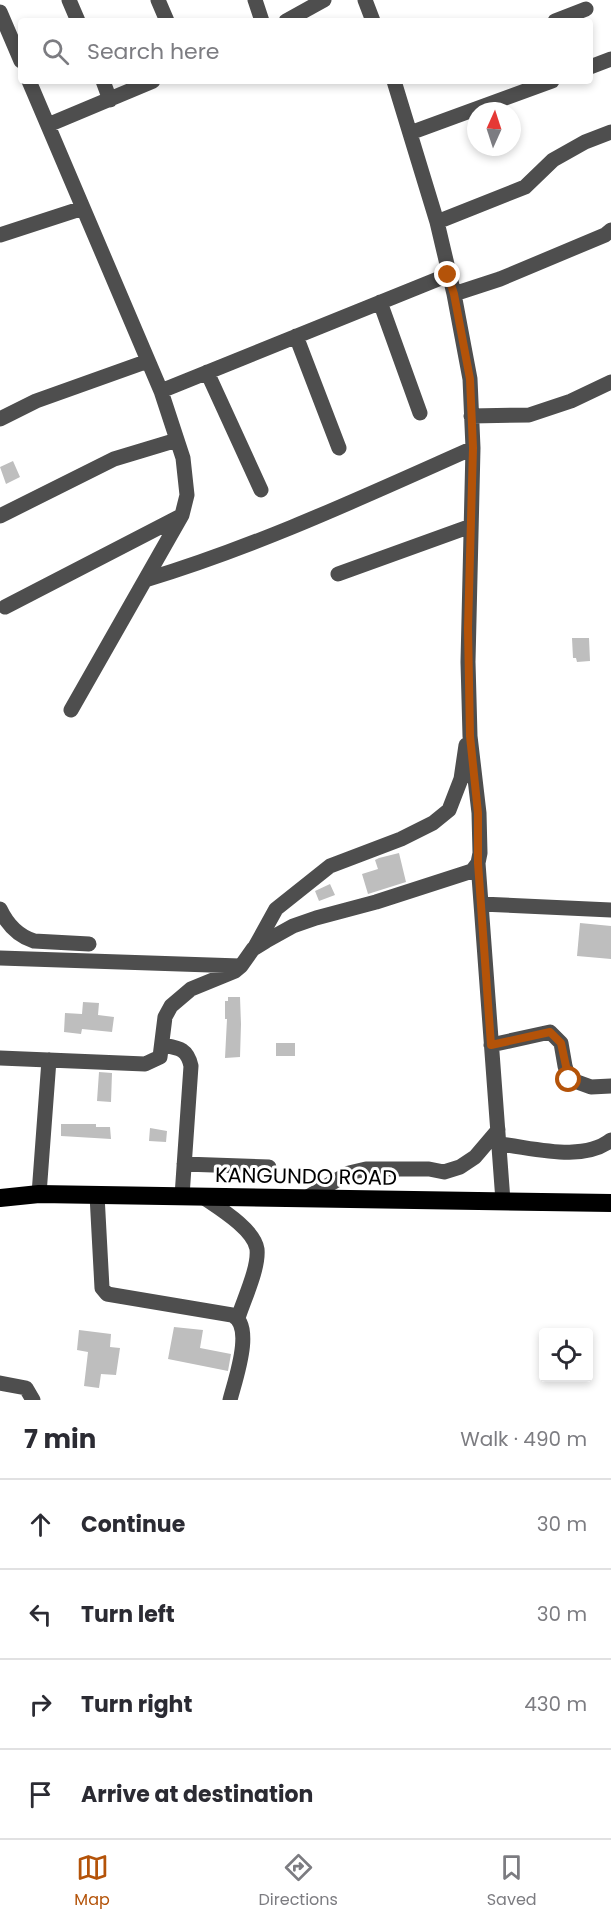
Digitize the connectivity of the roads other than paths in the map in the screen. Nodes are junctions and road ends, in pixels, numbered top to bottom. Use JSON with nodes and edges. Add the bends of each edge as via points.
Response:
{"nodes":[{"id":1,"x":69,"y":0,"type":"edge"},
{"id":2,"x":158,"y":0,"type":"edge"},
{"id":3,"x":324,"y":0,"type":"edge"},
{"id":4,"x":365,"y":0,"type":"edge"},
{"id":5,"x":258,"y":1,"type":"edge"},
{"id":6,"x":586,"y":9,"type":"dead end"},
{"id":7,"x":0,"y":12,"type":"edge"},
{"id":8,"x":77,"y":18,"type":"edge"},
{"id":9,"x":166,"y":18,"type":"edge"},
{"id":10,"x":261,"y":18,"type":"edge"},
{"id":11,"x":291,"y":18,"type":"edge"},
{"id":12,"x":372,"y":18,"type":"edge"},
{"id":13,"x":563,"y":18,"type":"edge"},
{"id":14,"x":18,"y":55,"type":"edge"},
{"id":15,"x":611,"y":59,"type":"edge"},
{"id":16,"x":593,"y":66,"type":"edge"},
{"id":17,"x":30,"y":84,"type":"edge"},
{"id":18,"x":104,"y":84,"type":"edge"},
{"id":19,"x":146,"y":84,"type":"edge"},
{"id":20,"x":397,"y":84,"type":"edge"},
{"id":21,"x":544,"y":84,"type":"edge"},
{"id":22,"x":110,"y":99,"type":"junction"},
{"id":23,"x":48,"y":125,"type":"junction"},
{"id":24,"x":611,"y":132,"type":"edge"},
{"id":25,"x":410,"y":133,"type":"junction"},
{"id":26,"x":83,"y":208,"type":"junction"},
{"id":27,"x":437,"y":222,"type":"junction"},
{"id":28,"x":611,"y":230,"type":"edge"},
{"id":29,"x":0,"y":235,"type":"edge"},
{"id":30,"x":448,"y":275,"type":"junction"},
{"id":31,"x":454,"y":294,"type":"junction"},
{"id":32,"x":380,"y":302,"type":"junction"},
{"id":33,"x":296,"y":336,"type":"junction"},
{"id":34,"x":148,"y":361,"type":"junction"},
{"id":35,"x":207,"y":372,"type":"junction"},
{"id":36,"x":611,"y":381,"type":"edge"},
{"id":37,"x":161,"y":391,"type":"junction"},
{"id":38,"x":420,"y":413,"type":"dead end"},
{"id":39,"x":471,"y":416,"type":"junction"},
{"id":40,"x":0,"y":419,"type":"edge"},
{"id":41,"x":177,"y":440,"type":"junction"},
{"id":42,"x":339,"y":448,"type":"dead end"},
{"id":43,"x":473,"y":448,"type":"junction"},
{"id":44,"x":261,"y":490,"type":"dead end"},
{"id":45,"x":182,"y":515,"type":"junction"},
{"id":46,"x":0,"y":516,"type":"edge"},
{"id":47,"x":471,"y":526,"type":"junction"},
{"id":48,"x":338,"y":574,"type":"dead end"},
{"id":49,"x":144,"y":580,"type":"junction"},
{"id":50,"x":5,"y":607,"type":"dead end"},
{"id":51,"x":71,"y":710,"type":"dead end"},
{"id":52,"x":470,"y":736,"type":"junction"},
{"id":53,"x":478,"y":863,"type":"junction"},
{"id":54,"x":481,"y":904,"type":"junction"},
{"id":55,"x":0,"y":909,"type":"edge"},
{"id":56,"x":611,"y":910,"type":"edge"},
{"id":57,"x":25,"y":938,"type":"junction"},
{"id":58,"x":89,"y":944,"type":"dead end"},
{"id":59,"x":253,"y":949,"type":"junction"},
{"id":60,"x":0,"y":958,"type":"edge"},
{"id":61,"x":31,"y":959,"type":"junction"},
{"id":62,"x":241,"y":966,"type":"junction"},
{"id":63,"x":162,"y":1045,"type":"junction"},
{"id":64,"x":491,"y":1045,"type":"junction"},
{"id":65,"x":0,"y":1058,"type":"edge"},
{"id":66,"x":49,"y":1060,"type":"junction"},
{"id":67,"x":611,"y":1086,"type":"edge"},
{"id":68,"x":498,"y":1137,"type":"junction"},
{"id":69,"x":611,"y":1140,"type":"edge"},
{"id":70,"x":184,"y":1164,"type":"junction"},
{"id":71,"x":269,"y":1167,"type":"dead end"},
{"id":72,"x":39,"y":1194,"type":"junction"},
{"id":73,"x":97,"y":1195,"type":"junction"},
{"id":74,"x":182,"y":1196,"type":"junction"},
{"id":75,"x":203,"y":1197,"type":"junction"},
{"id":76,"x":0,"y":1198,"type":"edge"},
{"id":77,"x":306,"y":1198,"type":"junction"},
{"id":78,"x":503,"y":1201,"type":"junction"},
{"id":79,"x":611,"y":1203,"type":"edge"},
{"id":80,"x":238,"y":1317,"type":"junction"},
{"id":81,"x":0,"y":1383,"type":"edge"},
{"id":82,"x":33,"y":1400,"type":"edge"},
{"id":83,"x":230,"y":1400,"type":"edge"}],
"edges":[{"from":1,"to":8,"type":"street"},
{"from":2,"to":9,"type":"street"},
{"from":3,"to":11,"type":"street"},
{"from":4,"to":12,"type":"street"},
{"from":5,"to":10,"type":"street"},
{"from":6,"to":13,"type":"street"},
{"from":7,"to":14,"type":"street"},
{"from":15,"to":16,"type":"street"},
{"from":17,"to":23,"type":"street"},
{"from":18,"to":22,"type":"street"},
{"from":19,"to":22,"type":"street"},
{"from":20,"to":25,"type":"street"},
{"from":21,"to":25,"type":"street"},
{"from":22,"to":23,"type":"street"},
{"from":23,"to":26,"type":"street"},
{"from":24,"to":27,"type":"street","via":[[553,160],[525,187]]},
{"from":25,"to":27,"type":"street"},
{"from":26,"to":29,"type":"street"},
{"from":26,"to":34,"type":"street"},
{"from":27,"to":30,"type":"street"},
{"from":28,"to":31,"type":"street","via":[[554,257]]},
{"from":30,"to":31,"type":"street"},
{"from":30,"to":32,"type":"street"},
{"from":31,"to":39,"type":"street","via":[[470,379]]},
{"from":32,"to":33,"type":"street"},
{"from":32,"to":38,"type":"street"},
{"from":33,"to":35,"type":"street"},
{"from":33,"to":42,"type":"street"},
{"from":34,"to":37,"type":"street"},
{"from":34,"to":40,"type":"street","via":[[36,401]]},
{"from":35,"to":37,"type":"street"},
{"from":35,"to":44,"type":"street"},
{"from":36,"to":39,"type":"street","via":[[571,401],[529,415]]},
{"from":37,"to":41,"type":"street"},
{"from":39,"to":43,"type":"street"},
{"from":41,"to":45,"type":"street","via":[[187,495]]},
{"from":41,"to":46,"type":"street","via":[[114,459]]},
{"from":43,"to":47,"type":"street"},
{"from":43,"to":49,"type":"street","via":[[297,526],[205,562]]},
{"from":45,"to":49,"type":"street"},
{"from":45,"to":50,"type":"street"},
{"from":47,"to":48,"type":"street"},
{"from":47,"to":52,"type":"street"},
{"from":49,"to":51,"type":"street"},
{"from":52,"to":53,"type":"street","via":[[478,813]]},
{"from":52,"to":59,"type":"street","via":[[461,779],[449,810],[401,839],[330,866],[276,909]]},
{"from":53,"to":54,"type":"street"},
{"from":53,"to":59,"type":"street","via":[[472,871],[301,923]]},
{"from":54,"to":56,"type":"street"},
{"from":54,"to":64,"type":"street"},
{"from":55,"to":57,"type":"street","via":[[14,930]]},
{"from":57,"to":58,"type":"street"},
{"from":57,"to":61,"type":"street"},
{"from":59,"to":62,"type":"street"},
{"from":60,"to":61,"type":"street"},
{"from":61,"to":62,"type":"street"},
{"from":62,"to":63,"type":"street","via":[[180,996],[165,1017]]},
{"from":63,"to":66,"type":"street","via":[[160,1057],[145,1064]]},
{"from":63,"to":70,"type":"street","via":[[181,1049],[191,1066]]},
{"from":64,"to":67,"type":"street","via":[[550,1032],[561,1043],[569,1080],[591,1087]]},
{"from":64,"to":68,"type":"street"},
{"from":65,"to":66,"type":"street"},
{"from":66,"to":72,"type":"street"},
{"from":68,"to":69,"type":"street","via":[[555,1153],[597,1147]]},
{"from":68,"to":77,"type":"street","via":[[460,1167],[444,1172],[366,1169],[349,1173]]},
{"from":68,"to":78,"type":"street"},
{"from":70,"to":71,"type":"street"},
{"from":70,"to":74,"type":"street"},
{"from":72,"to":73,"type":"highway","name":"KANGUNDO ROAD"},
{"from":72,"to":76,"type":"highway","name":"KANGUNDO ROAD"},
{"from":73,"to":74,"type":"highway","name":"KANGUNDO ROAD"},
{"from":73,"to":80,"type":"street","via":[[102,1288],[106,1294]]},
{"from":74,"to":75,"type":"highway","name":"KANGUNDO ROAD"},
{"from":75,"to":77,"type":"highway","name":"KANGUNDO ROAD"},
{"from":75,"to":80,"type":"street","via":[[241,1225],[256,1247],[256,1262]]},
{"from":77,"to":78,"type":"highway","name":"KANGUNDO ROAD"},
{"from":78,"to":79,"type":"highway","name":"KANGUNDO ROAD"},
{"from":80,"to":83,"type":"street","via":[[244,1338]]},
{"from":81,"to":82,"type":"street","via":[[26,1388]]}]}
